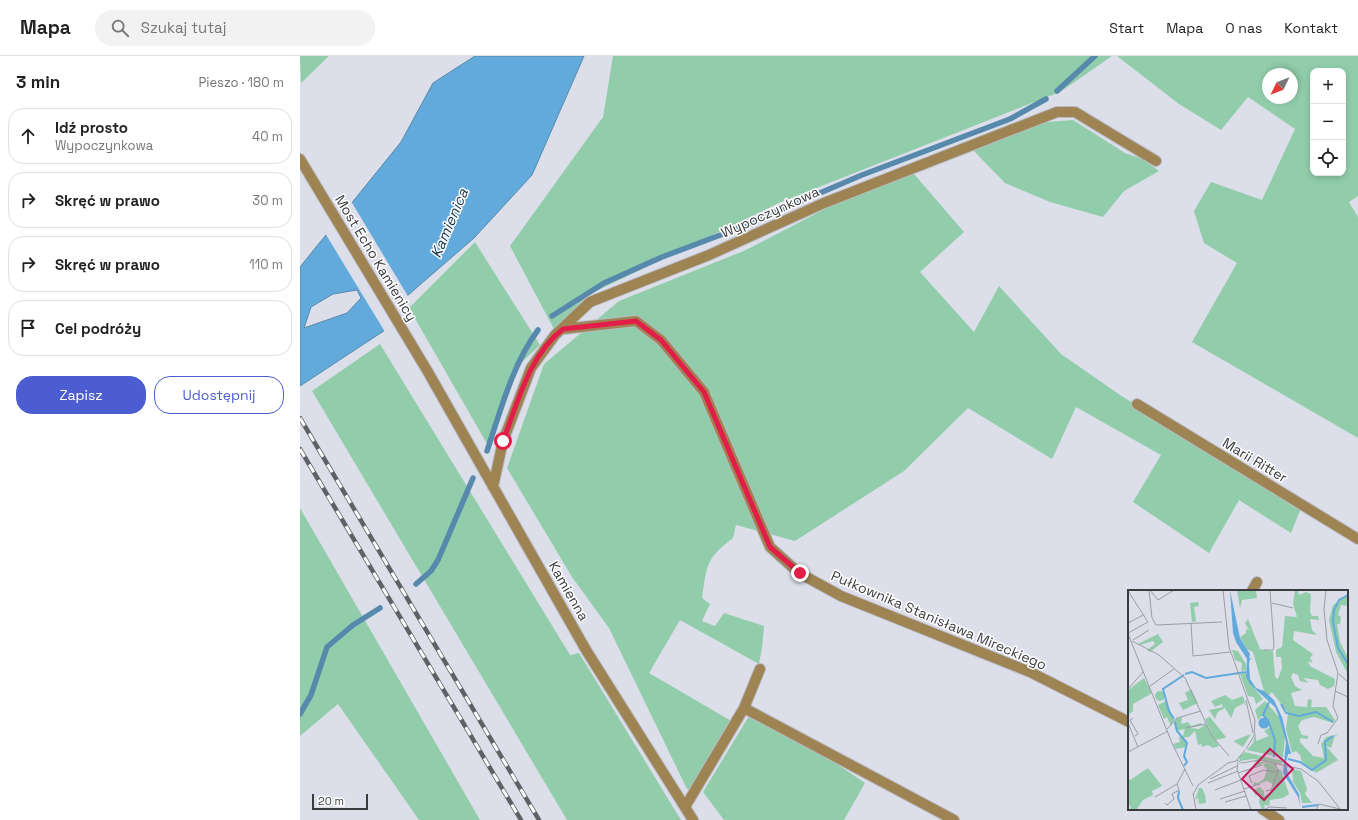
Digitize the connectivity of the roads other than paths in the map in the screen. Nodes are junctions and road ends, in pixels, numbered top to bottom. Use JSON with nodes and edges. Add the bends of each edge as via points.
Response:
{"nodes":[{"id":1,"x":300,"y":160,"type":"edge"},
{"id":2,"x":1156,"y":161,"type":"dead end"},
{"id":3,"x":563,"y":329,"type":"junction"},
{"id":4,"x":428,"y":372,"type":"joint"},
{"id":5,"x":1137,"y":404,"type":"dead end"},
{"id":6,"x":493,"y":487,"type":"junction"},
{"id":7,"x":1358,"y":539,"type":"edge"},
{"id":8,"x":760,"y":668,"type":"dead end"},
{"id":9,"x":744,"y":708,"type":"junction"},
{"id":10,"x":1128,"y":721,"type":"edge"},
{"id":11,"x":685,"y":807,"type":"junction"},
{"id":12,"x":1264,"y":810,"type":"edge"},
{"id":13,"x":693,"y":820,"type":"edge"},
{"id":14,"x":954,"y":820,"type":"edge"},
{"id":15,"x":1279,"y":820,"type":"edge"}],
"edges":[{"from":1,"to":4,"type":"street","name":"Most Echo Kamienicy"},
{"from":2,"to":3,"type":"street","name":"Wypoczynkowa","via":[[1076,112],[1058,112],[824,203],[709,255],[590,302]]},
{"from":3,"to":6,"type":"street","name":"Wypoczynkowa","via":[[555,335],[531,368],[503,441]]},
{"from":3,"to":10,"type":"street","name":"Pułkownika Stanisława Mireckiego","via":[[636,321],[661,340],[704,392],[770,547],[800,573],[842,596],[1030,672]]},
{"from":4,"to":6,"type":"street","name":"Kamienna"},
{"from":5,"to":7,"type":"street","name":"Marii Ritter"},
{"from":6,"to":11,"type":"street","name":"Kamienna","via":[[586,650]]},
{"from":8,"to":9,"type":"street"},
{"from":9,"to":11,"type":"street"},
{"from":9,"to":14,"type":"street"},
{"from":11,"to":13,"type":"street","name":"Kamienna"},
{"from":12,"to":15,"type":"street"}]}
